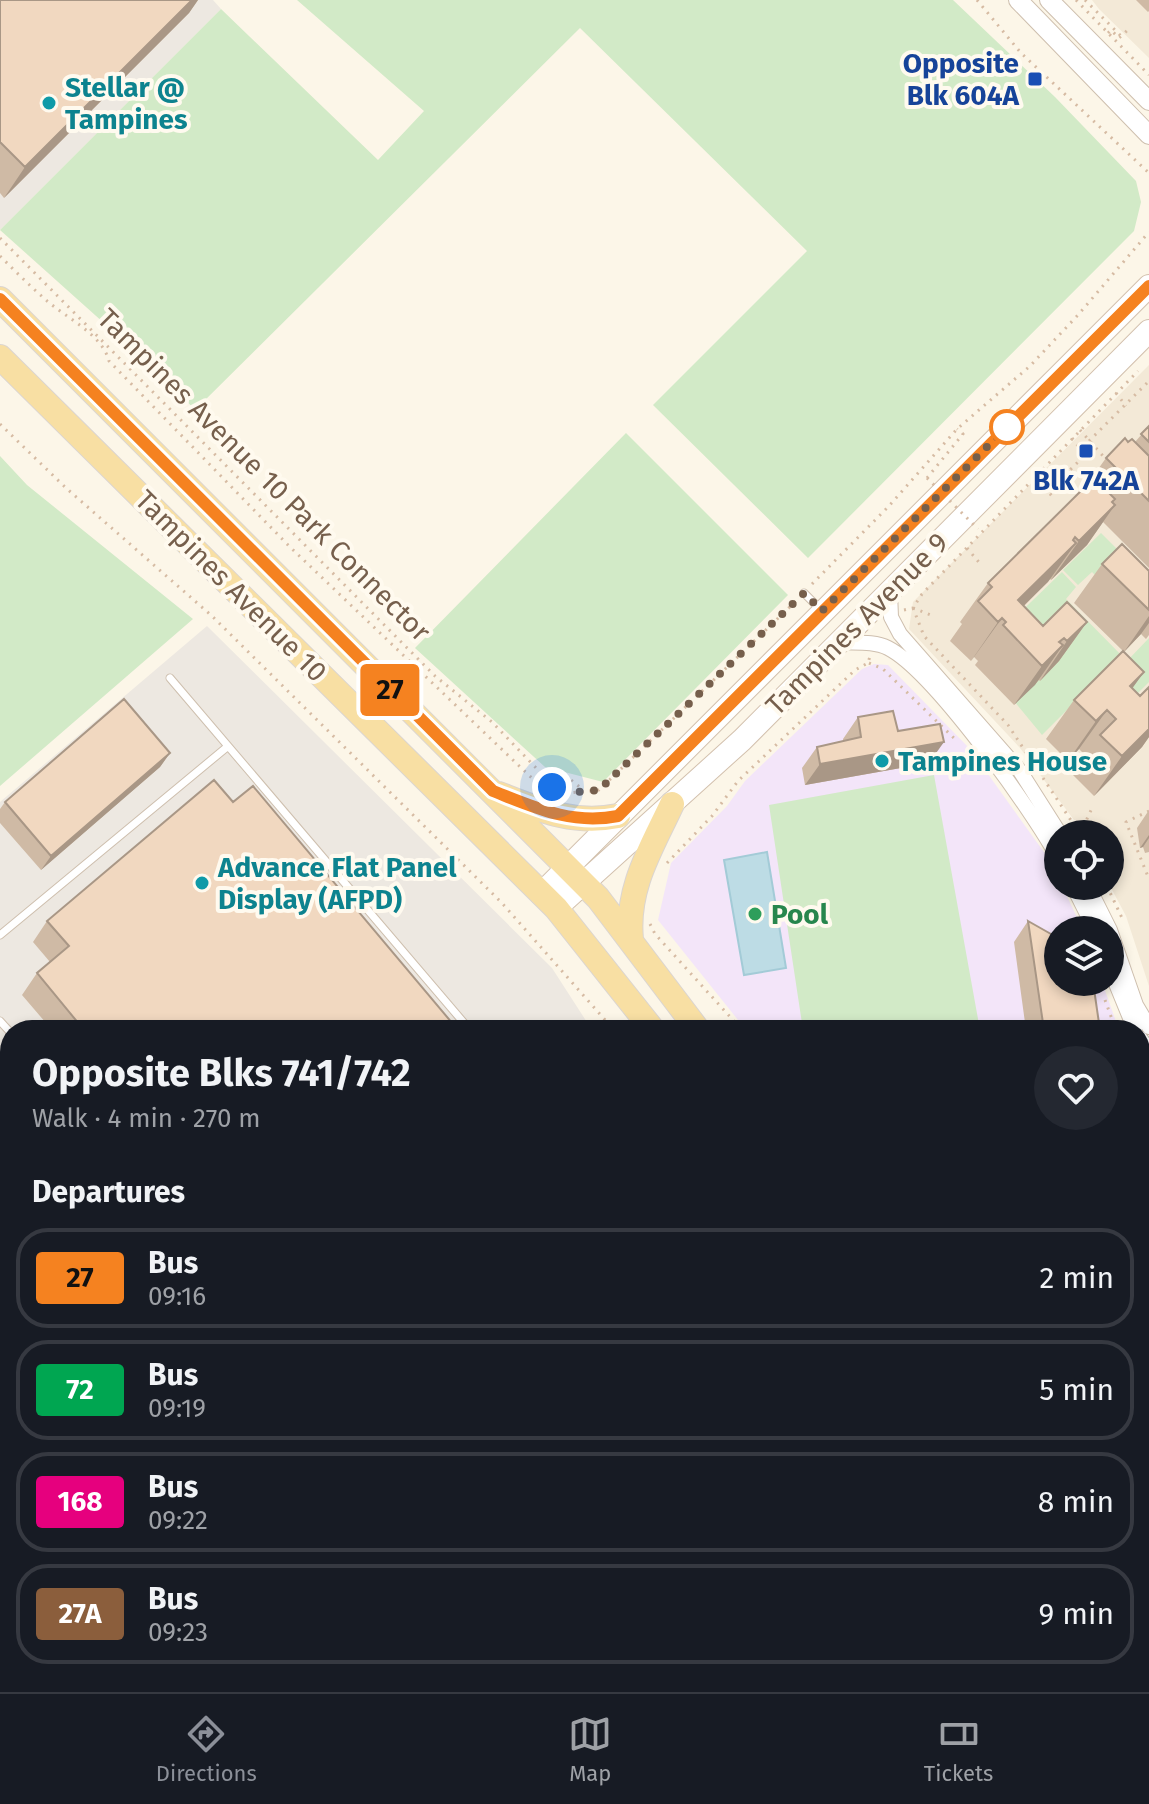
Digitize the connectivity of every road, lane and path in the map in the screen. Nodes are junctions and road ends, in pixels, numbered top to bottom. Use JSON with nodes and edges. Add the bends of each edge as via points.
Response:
{"nodes":[{"id":1,"x":977,"y":0,"type":"edge"},
{"id":2,"x":1018,"y":0,"type":"edge"},
{"id":3,"x":1049,"y":0,"type":"edge"},
{"id":4,"x":1076,"y":0,"type":"edge"},
{"id":5,"x":1085,"y":0,"type":"edge"},
{"id":6,"x":1130,"y":28,"type":"dead end"},
{"id":7,"x":1108,"y":33,"type":"junction"},
{"id":8,"x":1121,"y":36,"type":"junction"},
{"id":9,"x":1149,"y":75,"type":"edge"},
{"id":10,"x":1149,"y":101,"type":"edge"},
{"id":11,"x":1149,"y":135,"type":"edge"},
{"id":12,"x":1149,"y":173,"type":"edge"},
{"id":13,"x":1149,"y":232,"type":"edge"},
{"id":14,"x":0,"y":238,"type":"edge"},
{"id":15,"x":0,"y":256,"type":"edge"},
{"id":16,"x":1149,"y":286,"type":"edge"},
{"id":17,"x":0,"y":299,"type":"edge"},
{"id":18,"x":1149,"y":331,"type":"edge"},
{"id":19,"x":0,"y":357,"type":"edge"},
{"id":20,"x":1140,"y":369,"type":"dead end"},
{"id":21,"x":1149,"y":381,"type":"edge"},
{"id":22,"x":1116,"y":393,"type":"junction"},
{"id":23,"x":1126,"y":406,"type":"junction"},
{"id":24,"x":0,"y":424,"type":"edge"},
{"id":25,"x":957,"y":429,"type":"junction"},
{"id":26,"x":1080,"y":430,"type":"junction"},
{"id":27,"x":1072,"y":438,"type":"junction"},
{"id":28,"x":1089,"y":441,"type":"junction"},
{"id":29,"x":1104,"y":457,"type":"edge"},
{"id":30,"x":1035,"y":475,"type":"junction"},
{"id":31,"x":1078,"y":478,"type":"dead end"},
{"id":32,"x":1055,"y":500,"type":"dead end"},
{"id":33,"x":978,"y":529,"type":"dead end"},
{"id":34,"x":966,"y":547,"type":"junction"},
{"id":35,"x":982,"y":566,"type":"dead end"},
{"id":36,"x":890,"y":592,"type":"junction"},
{"id":37,"x":804,"y":593,"type":"junction"},
{"id":38,"x":913,"y":608,"type":"junction"},
{"id":39,"x":822,"y":611,"type":"junction"},
{"id":40,"x":933,"y":616,"type":"dead end"},
{"id":41,"x":891,"y":617,"type":"junction"},
{"id":42,"x":840,"y":642,"type":"junction"},
{"id":43,"x":880,"y":644,"type":"junction"},
{"id":44,"x":868,"y":663,"type":"junction"},
{"id":45,"x":971,"y":671,"type":"dead end"},
{"id":46,"x":170,"y":678,"type":"dead end"},
{"id":47,"x":965,"y":678,"type":"junction"},
{"id":48,"x":1015,"y":720,"type":"dead end"},
{"id":49,"x":1008,"y":725,"type":"junction"},
{"id":50,"x":962,"y":745,"type":"dead end"},
{"id":51,"x":227,"y":747,"type":"junction"},
{"id":52,"x":582,"y":789,"type":"junction"},
{"id":53,"x":493,"y":791,"type":"junction"},
{"id":54,"x":672,"y":804,"type":"junction"},
{"id":55,"x":1093,"y":806,"type":"dead end"},
{"id":56,"x":1149,"y":811,"type":"edge"},
{"id":57,"x":618,"y":816,"type":"junction"},
{"id":58,"x":1051,"y":820,"type":"edge"},
{"id":59,"x":1071,"y":820,"type":"edge"},
{"id":60,"x":1086,"y":820,"type":"edge"},
{"id":61,"x":1044,"y":838,"type":"edge"},
{"id":62,"x":658,"y":872,"type":"dead end"},
{"id":63,"x":575,"y":876,"type":"junction"},
{"id":64,"x":1149,"y":879,"type":"edge"},
{"id":65,"x":1095,"y":900,"type":"edge"},
{"id":66,"x":548,"y":901,"type":"junction"},
{"id":67,"x":649,"y":920,"type":"dead end"},
{"id":68,"x":0,"y":935,"type":"edge"},
{"id":69,"x":631,"y":939,"type":"junction"},
{"id":70,"x":1104,"y":996,"type":"edge"},
{"id":71,"x":1121,"y":996,"type":"edge"},
{"id":72,"x":461,"y":1020,"type":"edge"},
{"id":73,"x":605,"y":1020,"type":"edge"},
{"id":74,"x":645,"y":1020,"type":"edge"},
{"id":75,"x":691,"y":1020,"type":"edge"},
{"id":76,"x":733,"y":1020,"type":"edge"},
{"id":77,"x":1112,"y":1020,"type":"edge"},
{"id":78,"x":1131,"y":1020,"type":"edge"},
{"id":79,"x":1145,"y":1020,"type":"edge"}],
"edges":[{"from":1,"to":12,"type":"path","via":[[1021,53]]},
{"from":2,"to":11,"type":"street"},
{"from":3,"to":10,"type":"street"},
{"from":4,"to":7,"type":"path"},
{"from":5,"to":8,"type":"path"},
{"from":6,"to":8,"type":"path"},
{"from":7,"to":8,"type":"path"},
{"from":7,"to":9,"type":"path"},
{"from":13,"to":25,"type":"path","via":[[1039,356]]},
{"from":14,"to":52,"type":"path","name":"Tampines Avenue 10 Park Connector","via":[[435,676],[492,722],[539,771],[571,780]]},
{"from":15,"to":52,"type":"path","via":[[107,352],[109,361],[289,546],[536,782],[568,793]]},
{"from":16,"to":39,"type":"main road","name":"Tampines Avenue 9"},
{"from":17,"to":53,"type":"main road","name":"Tampines Avenue 10"},
{"from":18,"to":36,"type":"main road","name":"Tampines Avenue 9"},
{"from":19,"to":66,"type":"main road","name":"Tampines Avenue 10"},
{"from":20,"to":22,"type":"path"},
{"from":21,"to":23,"type":"path"},
{"from":22,"to":23,"type":"path"},
{"from":22,"to":26,"type":"path"},
{"from":23,"to":28,"type":"path"},
{"from":24,"to":73,"type":"path","via":[[212,616],[502,903]]},
{"from":25,"to":33,"type":"path","bridge":true,"via":[[963,434],[927,478]]},
{"from":25,"to":37,"type":"path"},
{"from":26,"to":27,"type":"path"},
{"from":26,"to":28,"type":"path"},
{"from":27,"to":30,"type":"path"},
{"from":27,"to":31,"type":"path","via":[[1085,455],[1070,470]]},
{"from":28,"to":29,"type":"path"},
{"from":30,"to":32,"type":"path"},
{"from":30,"to":34,"type":"path"},
{"from":34,"to":35,"type":"path"},
{"from":34,"to":38,"type":"path"},
{"from":36,"to":41,"type":"street"},
{"from":36,"to":42,"type":"main road","name":"Tampines Avenue 9"},
{"from":37,"to":39,"type":"lane"},
{"from":37,"to":52,"type":"path","via":[[599,790]]},
{"from":38,"to":40,"type":"path"},
{"from":38,"to":41,"type":"path"},
{"from":38,"to":47,"type":"path","via":[[924,636]]},
{"from":39,"to":57,"type":"main road","name":"Tampines Avenue 9"},
{"from":41,"to":58,"type":"street","via":[[908,646],[1020,771]]},
{"from":42,"to":43,"type":"street"},
{"from":42,"to":54,"type":"main road","name":"Tampines Avenue 9"},
{"from":43,"to":44,"type":"path"},
{"from":43,"to":61,"type":"street","via":[[898,654],[968,729]]},
{"from":44,"to":50,"type":"path","via":[[883,669]]},
{"from":44,"to":62,"type":"path","via":[[738,781]]},
{"from":45,"to":47,"type":"path"},
{"from":46,"to":51,"type":"lane"},
{"from":47,"to":49,"type":"path"},
{"from":48,"to":49,"type":"path"},
{"from":49,"to":59,"type":"path"},
{"from":51,"to":68,"type":"lane"},
{"from":51,"to":72,"type":"lane"},
{"from":53,"to":57,"type":"main road","via":[[573,819]]},
{"from":53,"to":63,"type":"main road","name":"Tampines Avenue 10"},
{"from":54,"to":63,"type":"main road","name":"Tampines Avenue 9"},
{"from":54,"to":69,"type":"main road","via":[[635,882],[628,911]]},
{"from":55,"to":60,"type":"path"},
{"from":56,"to":64,"type":"path","via":[[1126,822]]},
{"from":57,"to":63,"type":"main road","name":"Tampines Avenue 9"},
{"from":63,"to":66,"type":"main road","name":"Tampines Avenue 9"},
{"from":63,"to":69,"type":"main road","name":"Tampines Avenue 10"},
{"from":65,"to":79,"type":"street"},
{"from":66,"to":74,"type":"main road","name":"Tampines Avenue 10"},
{"from":67,"to":76,"type":"path","via":[[655,934]]},
{"from":69,"to":75,"type":"main road","name":"Tampines Avenue 10"},
{"from":70,"to":77,"type":"path"},
{"from":71,"to":78,"type":"street"}]}
